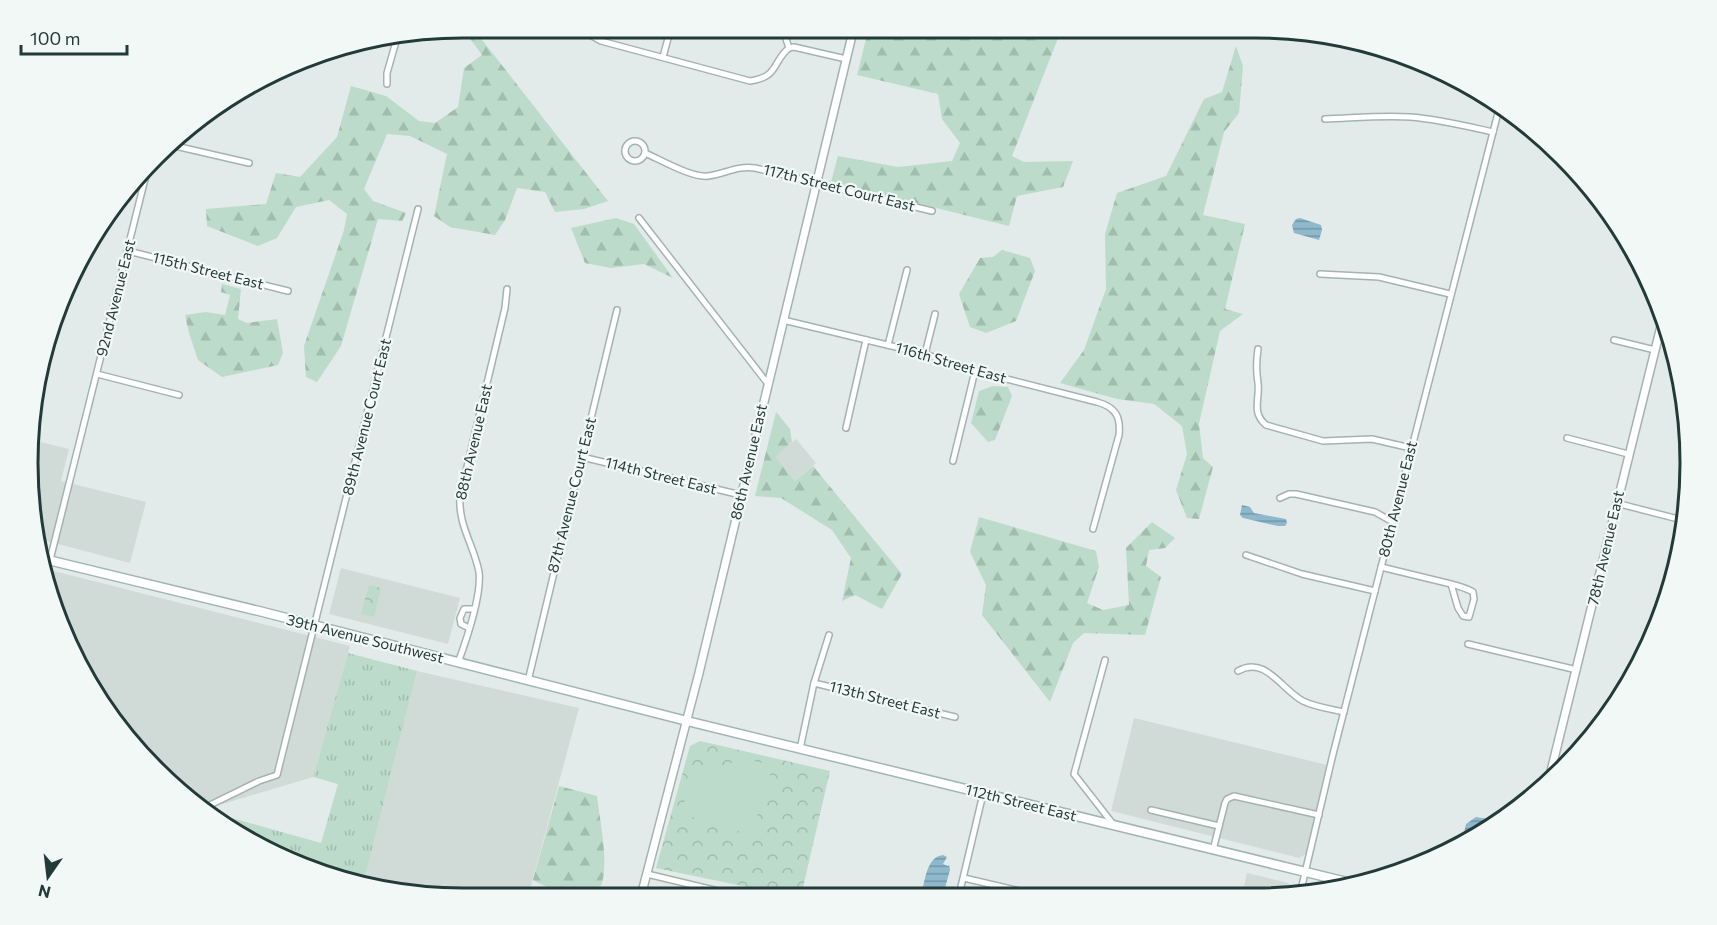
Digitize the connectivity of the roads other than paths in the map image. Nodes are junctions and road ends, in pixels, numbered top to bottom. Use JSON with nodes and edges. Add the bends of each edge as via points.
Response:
{"nodes":[{"id":1,"x":596,"y":38,"type":"edge"},
{"id":2,"x":668,"y":38,"type":"edge"},
{"id":3,"x":786,"y":38,"type":"edge"},
{"id":4,"x":851,"y":38,"type":"edge"},
{"id":5,"x":396,"y":43,"type":"edge"},
{"id":6,"x":789,"y":48,"type":"junction"},
{"id":7,"x":663,"y":57,"type":"junction"},
{"id":8,"x":846,"y":59,"type":"junction"},
{"id":9,"x":387,"y":84,"type":"dead end"},
{"id":10,"x":1498,"y":114,"type":"edge"},
{"id":11,"x":1325,"y":119,"type":"dead end"},
{"id":12,"x":1493,"y":132,"type":"junction"},
{"id":13,"x":178,"y":147,"type":"edge"},
{"id":14,"x":645,"y":153,"type":"dead end"},
{"id":15,"x":249,"y":163,"type":"dead end"},
{"id":16,"x":145,"y":180,"type":"edge"},
{"id":17,"x":816,"y":183,"type":"junction"},
{"id":18,"x":418,"y":209,"type":"dead end"},
{"id":19,"x":932,"y":211,"type":"dead end"},
{"id":20,"x":639,"y":218,"type":"dead end"},
{"id":21,"x":128,"y":251,"type":"junction"},
{"id":22,"x":907,"y":270,"type":"dead end"},
{"id":23,"x":1320,"y":274,"type":"dead end"},
{"id":24,"x":507,"y":290,"type":"dead end"},
{"id":25,"x":288,"y":291,"type":"dead end"},
{"id":26,"x":1450,"y":294,"type":"junction"},
{"id":27,"x":617,"y":310,"type":"dead end"},
{"id":28,"x":935,"y":314,"type":"dead end"},
{"id":29,"x":783,"y":320,"type":"junction"},
{"id":30,"x":1659,"y":333,"type":"edge"},
{"id":31,"x":866,"y":340,"type":"junction"},
{"id":32,"x":1614,"y":340,"type":"dead end"},
{"id":33,"x":888,"y":345,"type":"junction"},
{"id":34,"x":1258,"y":349,"type":"dead end"},
{"id":35,"x":1655,"y":350,"type":"junction"},
{"id":36,"x":925,"y":354,"type":"junction"},
{"id":37,"x":975,"y":371,"type":"junction"},
{"id":38,"x":97,"y":374,"type":"junction"},
{"id":39,"x":768,"y":384,"type":"junction"},
{"id":40,"x":179,"y":395,"type":"dead end"},
{"id":41,"x":846,"y":428,"type":"dead end"},
{"id":42,"x":1567,"y":438,"type":"dead end"},
{"id":43,"x":1412,"y":448,"type":"junction"},
{"id":44,"x":1628,"y":454,"type":"junction"},
{"id":45,"x":582,"y":457,"type":"junction"},
{"id":46,"x":953,"y":461,"type":"dead end"},
{"id":47,"x":741,"y":495,"type":"junction"},
{"id":48,"x":1281,"y":498,"type":"dead end"},
{"id":49,"x":1616,"y":504,"type":"junction"},
{"id":50,"x":1676,"y":518,"type":"edge"},
{"id":51,"x":1393,"y":522,"type":"junction"},
{"id":52,"x":1093,"y":529,"type":"dead end"},
{"id":53,"x":48,"y":555,"type":"edge"},
{"id":54,"x":1246,"y":555,"type":"dead end"},
{"id":55,"x":49,"y":561,"type":"edge"},
{"id":56,"x":1381,"y":567,"type":"junction"},
{"id":57,"x":1451,"y":584,"type":"junction"},
{"id":58,"x":1375,"y":591,"type":"junction"},
{"id":59,"x":474,"y":609,"type":"junction"},
{"id":60,"x":316,"y":626,"type":"junction"},
{"id":61,"x":469,"y":628,"type":"junction"},
{"id":62,"x":829,"y":635,"type":"dead end"},
{"id":63,"x":1468,"y":644,"type":"dead end"},
{"id":64,"x":1105,"y":660,"type":"dead end"},
{"id":65,"x":458,"y":663,"type":"junction"},
{"id":66,"x":1576,"y":670,"type":"junction"},
{"id":67,"x":1238,"y":671,"type":"dead end"},
{"id":68,"x":528,"y":681,"type":"junction"},
{"id":69,"x":814,"y":683,"type":"junction"},
{"id":70,"x":1344,"y":712,"type":"junction"},
{"id":71,"x":955,"y":717,"type":"dead end"},
{"id":72,"x":687,"y":721,"type":"junction"},
{"id":73,"x":800,"y":749,"type":"junction"},
{"id":74,"x":1552,"y":766,"type":"edge"},
{"id":75,"x":983,"y":794,"type":"junction"},
{"id":76,"x":211,"y":805,"type":"edge"},
{"id":77,"x":1151,"y":810,"type":"dead end"},
{"id":78,"x":1319,"y":815,"type":"junction"},
{"id":79,"x":1114,"y":826,"type":"junction"},
{"id":80,"x":1219,"y":826,"type":"junction"},
{"id":81,"x":1213,"y":850,"type":"junction"},
{"id":82,"x":1306,"y":872,"type":"junction"},
{"id":83,"x":646,"y":874,"type":"junction"},
{"id":84,"x":964,"y":878,"type":"junction"},
{"id":85,"x":1336,"y":879,"type":"edge"},
{"id":86,"x":1303,"y":885,"type":"edge"},
{"id":87,"x":643,"y":888,"type":"edge"},
{"id":88,"x":705,"y":888,"type":"edge"},
{"id":89,"x":961,"y":888,"type":"edge"},
{"id":90,"x":1007,"y":888,"type":"edge"}],
"edges":[{"from":1,"to":7,"type":"street"},
{"from":2,"to":7,"type":"street"},
{"from":3,"to":6,"type":"street"},
{"from":4,"to":8,"type":"street","name":"86th Avenue East"},
{"from":5,"to":9,"type":"street"},
{"from":6,"to":7,"type":"street","via":[[772,72],[750,81]]},
{"from":6,"to":8,"type":"street"},
{"from":8,"to":17,"type":"street","name":"86th Avenue East"},
{"from":10,"to":12,"type":"street","name":"80th Avenue East"},
{"from":11,"to":12,"type":"street","via":[[1412,117]]},
{"from":12,"to":26,"type":"street","name":"80th Avenue East"},
{"from":13,"to":15,"type":"street"},
{"from":14,"to":17,"type":"street","name":"117th Street Court East","via":[[697,175],[749,167]]},
{"from":16,"to":21,"type":"street","name":"92nd Avenue East"},
{"from":17,"to":19,"type":"street","name":"117th Street Court East"},
{"from":17,"to":29,"type":"street","name":"86th Avenue East"},
{"from":18,"to":60,"type":"street","name":"89th Avenue Court East"},
{"from":20,"to":39,"type":"street"},
{"from":21,"to":25,"type":"street","name":"115th Street East"},
{"from":21,"to":38,"type":"street","name":"92nd Avenue East"},
{"from":22,"to":33,"type":"street"},
{"from":23,"to":26,"type":"street","via":[[1379,277]]},
{"from":24,"to":59,"type":"street","name":"88th Avenue East","via":[[460,496],[462,526],[479,573]]},
{"from":26,"to":43,"type":"street","name":"80th Avenue East"},
{"from":27,"to":45,"type":"street","name":"87th Avenue Court East"},
{"from":28,"to":36,"type":"street"},
{"from":29,"to":31,"type":"street","name":"116th Street East"},
{"from":29,"to":39,"type":"street","name":"86th Avenue East"},
{"from":30,"to":35,"type":"street","name":"78th Avenue East"},
{"from":31,"to":33,"type":"street","name":"116th Street East"},
{"from":31,"to":41,"type":"street"},
{"from":32,"to":35,"type":"street"},
{"from":33,"to":36,"type":"street","name":"116th Street East"},
{"from":34,"to":43,"type":"street","via":[[1256,410],[1266,425],[1323,441],[1372,439]]},
{"from":35,"to":44,"type":"street","name":"78th Avenue East"},
{"from":36,"to":37,"type":"street","name":"116th Street East"},
{"from":37,"to":46,"type":"street"},
{"from":37,"to":52,"type":"street","name":"116th Street East","via":[[1106,404],[1117,412],[1119,435]]},
{"from":38,"to":40,"type":"street"},
{"from":38,"to":53,"type":"street","name":"92nd Avenue East"},
{"from":39,"to":47,"type":"street","name":"86th Avenue East"},
{"from":42,"to":44,"type":"street"},
{"from":43,"to":51,"type":"street","name":"80th Avenue East"},
{"from":44,"to":49,"type":"street","name":"78th Avenue East"},
{"from":45,"to":47,"type":"street","name":"114th Street East"},
{"from":45,"to":68,"type":"street","name":"87th Avenue Court East"},
{"from":47,"to":72,"type":"street","name":"86th Avenue East"},
{"from":48,"to":51,"type":"street","via":[[1296,494],[1375,512]]},
{"from":49,"to":50,"type":"street"},
{"from":49,"to":66,"type":"street","name":"78th Avenue East"},
{"from":51,"to":56,"type":"street","name":"80th Avenue East"},
{"from":54,"to":58,"type":"street","via":[[1302,574]]},
{"from":55,"to":60,"type":"main road","name":"39th Avenue Southwest"},
{"from":56,"to":57,"type":"street"},
{"from":56,"to":58,"type":"street","name":"80th Avenue East"},
{"from":57,"to":57,"type":"street","via":[[1458,608],[1463,616],[1469,617],[1473,592]]},
{"from":58,"to":70,"type":"street","name":"80th Avenue East"},
{"from":59,"to":61,"type":"street","name":"88th Avenue East"},
{"from":59,"to":61,"type":"street","via":[[464,609],[460,618],[461,624]]},
{"from":60,"to":65,"type":"main road","name":"39th Avenue Southwest"},
{"from":60,"to":76,"type":"street","name":"89th Avenue Court East","via":[[277,775]]},
{"from":61,"to":65,"type":"street","name":"88th Avenue East"},
{"from":62,"to":69,"type":"street"},
{"from":63,"to":66,"type":"street"},
{"from":64,"to":79,"type":"street","via":[[1074,774]]},
{"from":65,"to":68,"type":"main road","name":"39th Avenue Southwest"},
{"from":66,"to":74,"type":"street","name":"78th Avenue East"},
{"from":67,"to":70,"type":"street","via":[[1252,667],[1263,670],[1306,703]]},
{"from":68,"to":72,"type":"main road","name":"39th Avenue Southwest"},
{"from":69,"to":71,"type":"street","name":"113th Street East"},
{"from":69,"to":73,"type":"street"},
{"from":70,"to":78,"type":"street","name":"80th Avenue East"},
{"from":72,"to":73,"type":"main road","name":"112th Street East"},
{"from":72,"to":83,"type":"street","name":"86th Avenue East"},
{"from":73,"to":75,"type":"main road","name":"112th Street East"},
{"from":75,"to":79,"type":"main road","name":"112th Street East"},
{"from":75,"to":84,"type":"street"},
{"from":77,"to":80,"type":"street"},
{"from":78,"to":80,"type":"street","via":[[1234,796],[1225,802]]},
{"from":78,"to":82,"type":"street","name":"80th Avenue East"},
{"from":79,"to":81,"type":"main road","name":"112th Street East"},
{"from":80,"to":81,"type":"street"},
{"from":81,"to":82,"type":"main road","name":"112th Street East"},
{"from":82,"to":85,"type":"main road","name":"112th Street East"},
{"from":82,"to":86,"type":"street","name":"80th Avenue East"},
{"from":83,"to":87,"type":"street","name":"86th Avenue East"},
{"from":83,"to":88,"type":"street"},
{"from":84,"to":89,"type":"street"},
{"from":84,"to":90,"type":"street"}]}
